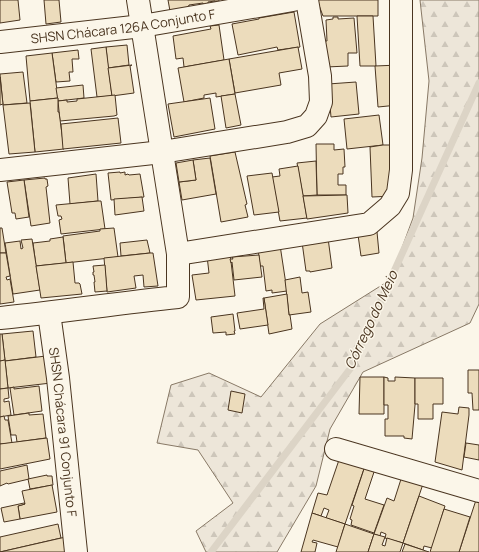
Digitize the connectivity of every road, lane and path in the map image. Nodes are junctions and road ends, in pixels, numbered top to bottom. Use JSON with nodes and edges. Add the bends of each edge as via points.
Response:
{"nodes":[{"id":1,"x":138,"y":0,"type":"edge"},
{"id":2,"x":293,"y":0,"type":"edge"},
{"id":3,"x":307,"y":0,"type":"edge"},
{"id":4,"x":401,"y":0,"type":"edge"},
{"id":5,"x":142,"y":26,"type":"junction"},
{"id":6,"x":0,"y":42,"type":"edge"},
{"id":7,"x":162,"y":152,"type":"junction"},
{"id":8,"x":0,"y":170,"type":"edge"},
{"id":9,"x":178,"y":254,"type":"junction"},
{"id":10,"x":50,"y":313,"type":"junction"},
{"id":11,"x":0,"y":318,"type":"edge"},
{"id":12,"x":336,"y":449,"type":"dead end"},
{"id":13,"x":479,"y":491,"type":"edge"},
{"id":14,"x":76,"y":552,"type":"edge"}],
"edges":[{"from":1,"to":5,"type":"street"},
{"from":2,"to":5,"type":"street","name":"SHSN Chácara 126A Conjunto F"},
{"from":3,"to":7,"type":"street","via":[[320,76],[321,102],[316,116],[307,126],[288,132]]},
{"from":4,"to":9,"type":"street","via":[[401,170],[398,193],[390,206],[369,224]]},
{"from":5,"to":6,"type":"street","name":"SHSN Chácara 126A Conjunto F"},
{"from":5,"to":7,"type":"street"},
{"from":7,"to":8,"type":"street"},
{"from":7,"to":9,"type":"street"},
{"from":9,"to":10,"type":"street","via":[[178,297]]},
{"from":10,"to":11,"type":"street"},
{"from":10,"to":14,"type":"street","name":"SHSN Chácara 91 Conjunto F"},
{"from":12,"to":13,"type":"street"}]}
